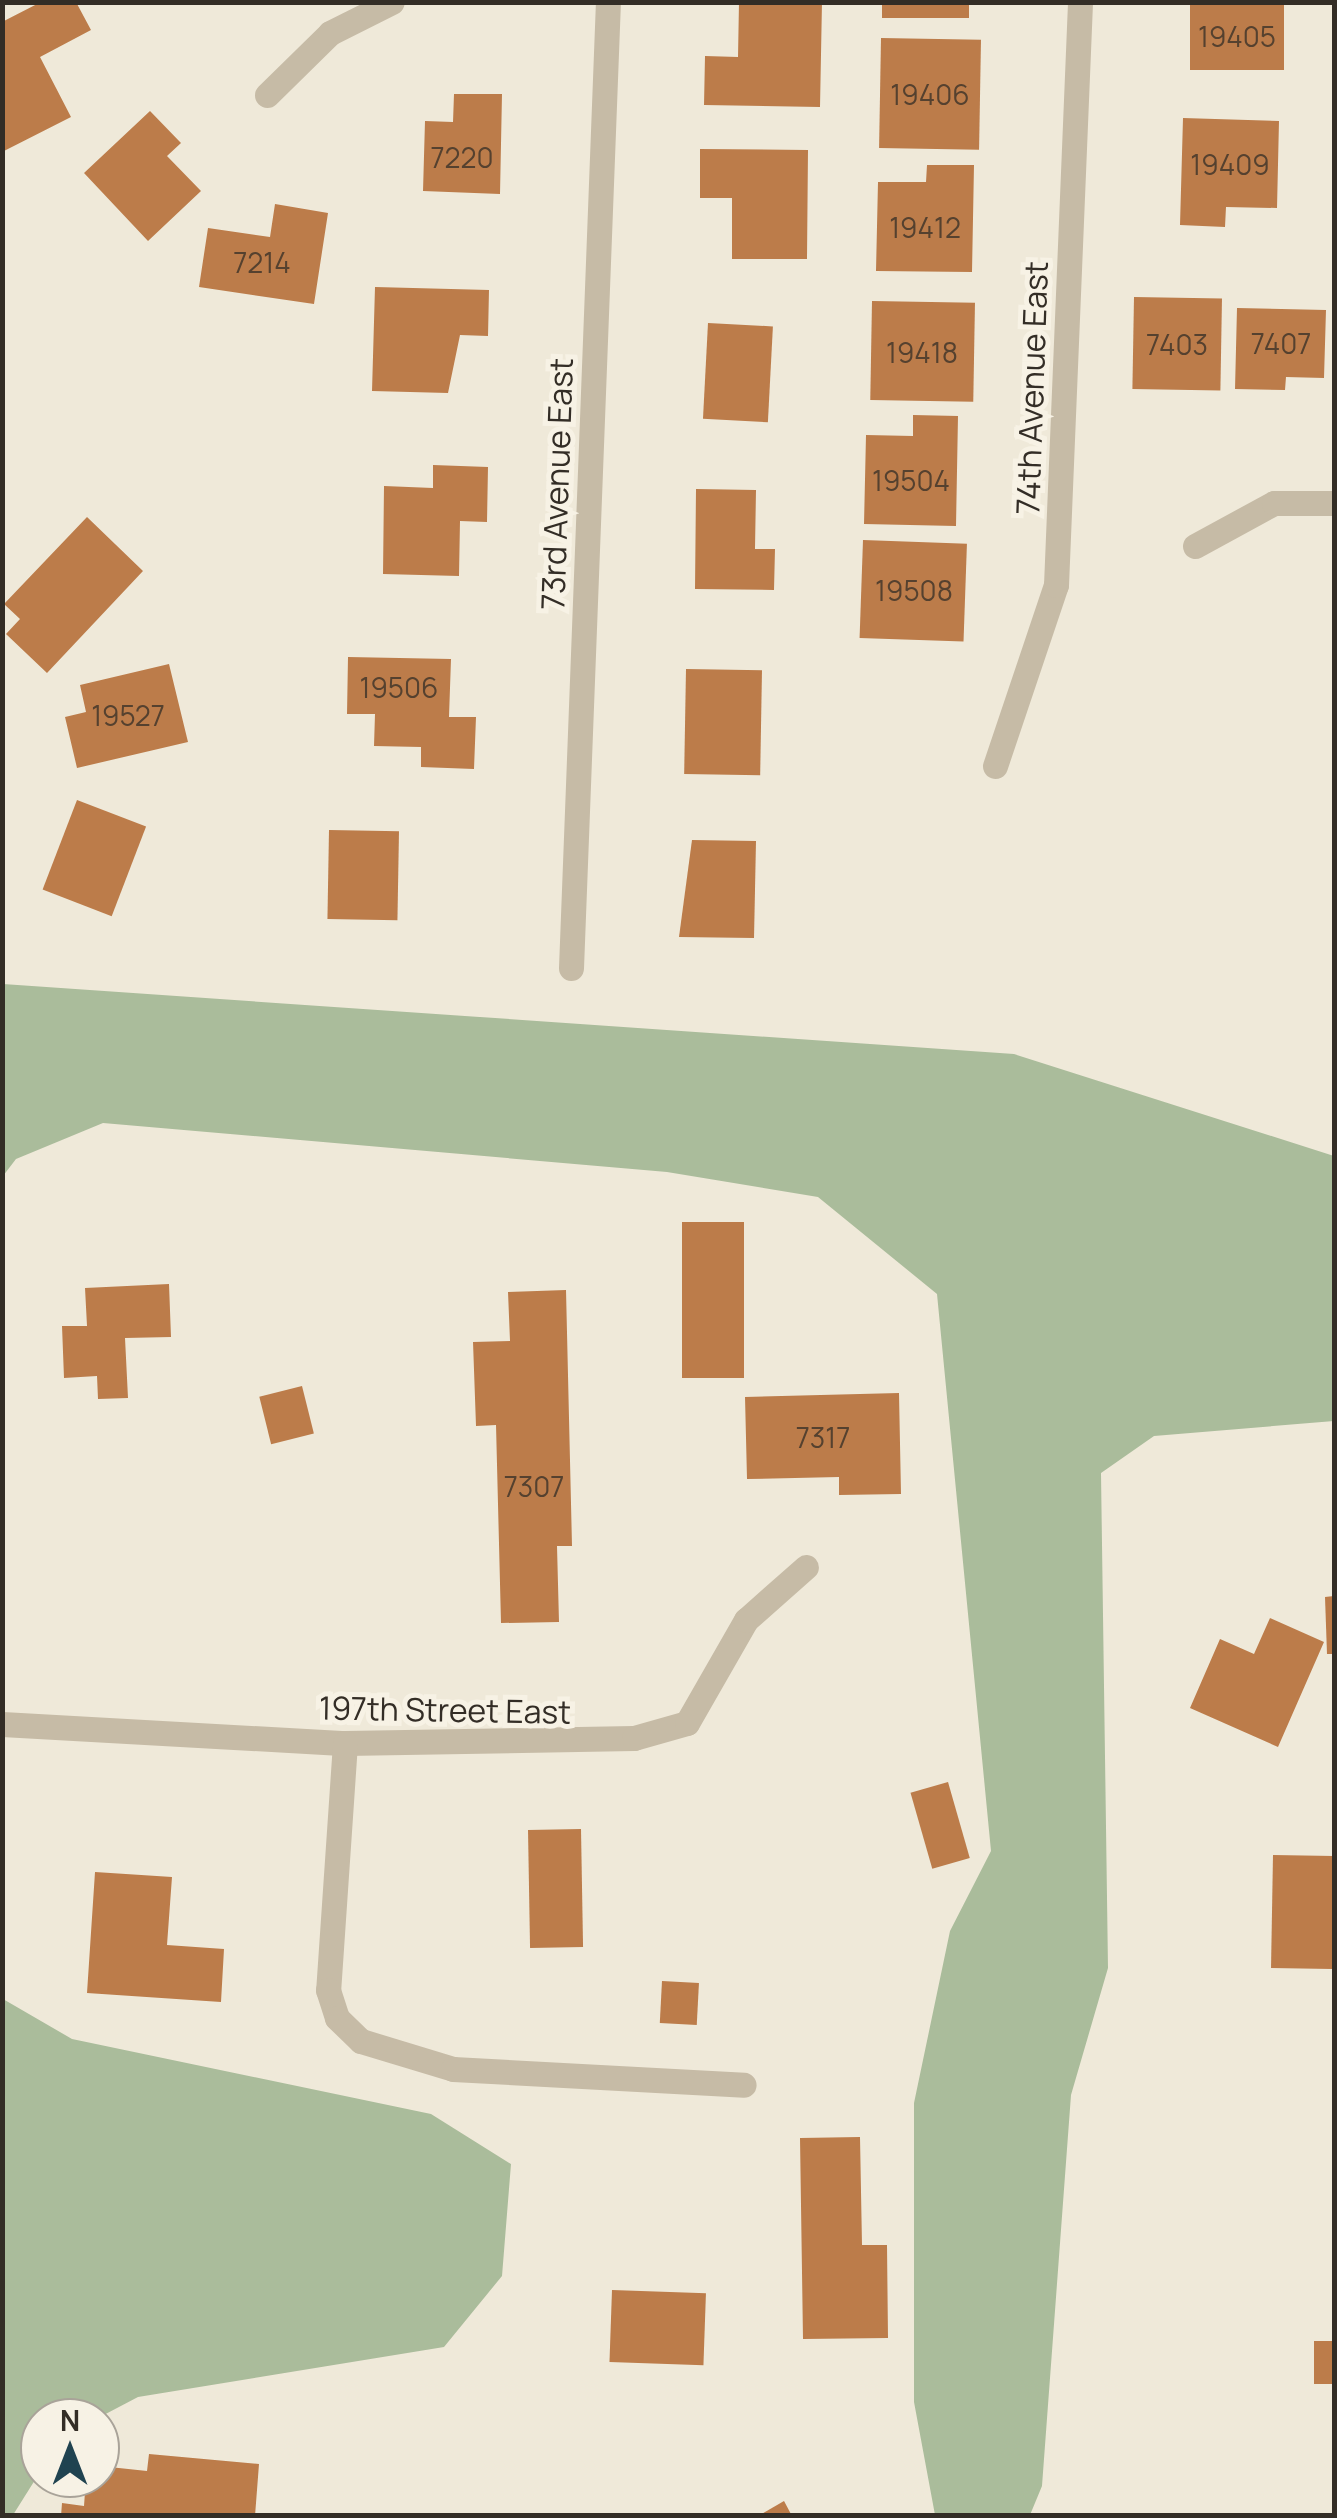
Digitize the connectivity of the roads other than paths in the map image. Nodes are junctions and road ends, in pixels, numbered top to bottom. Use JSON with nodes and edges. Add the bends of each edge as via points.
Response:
{"nodes":[{"id":1,"x":392,"y":2,"type":"edge"},
{"id":2,"x":608,"y":2,"type":"edge"},
{"id":3,"x":1080,"y":2,"type":"edge"},
{"id":4,"x":266,"y":95,"type":"dead end"},
{"id":5,"x":1334,"y":503,"type":"edge"},
{"id":6,"x":1195,"y":546,"type":"dead end"},
{"id":7,"x":995,"y":766,"type":"dead end"},
{"id":8,"x":571,"y":968,"type":"dead end"},
{"id":9,"x":806,"y":1568,"type":"dead end"},
{"id":10,"x":2,"y":1724,"type":"edge"},
{"id":11,"x":345,"y":1743,"type":"junction"},
{"id":12,"x":744,"y":2085,"type":"dead end"}],
"edges":[{"from":1,"to":4,"type":"street","via":[[330,33]]},
{"from":2,"to":8,"type":"street","name":"73rd Avenue East"},
{"from":3,"to":7,"type":"street","name":"74th Avenue East","via":[[1056,585]]},
{"from":5,"to":6,"type":"street","via":[[1274,504]]},
{"from":9,"to":11,"type":"street","name":"197th Street East","via":[[746,1620],[686,1724],[576,1745]]},
{"from":10,"to":11,"type":"street","name":"197th Street East"},
{"from":11,"to":12,"type":"street","via":[[328,1990],[336,2018],[371,2045],[453,2069]]}]}
